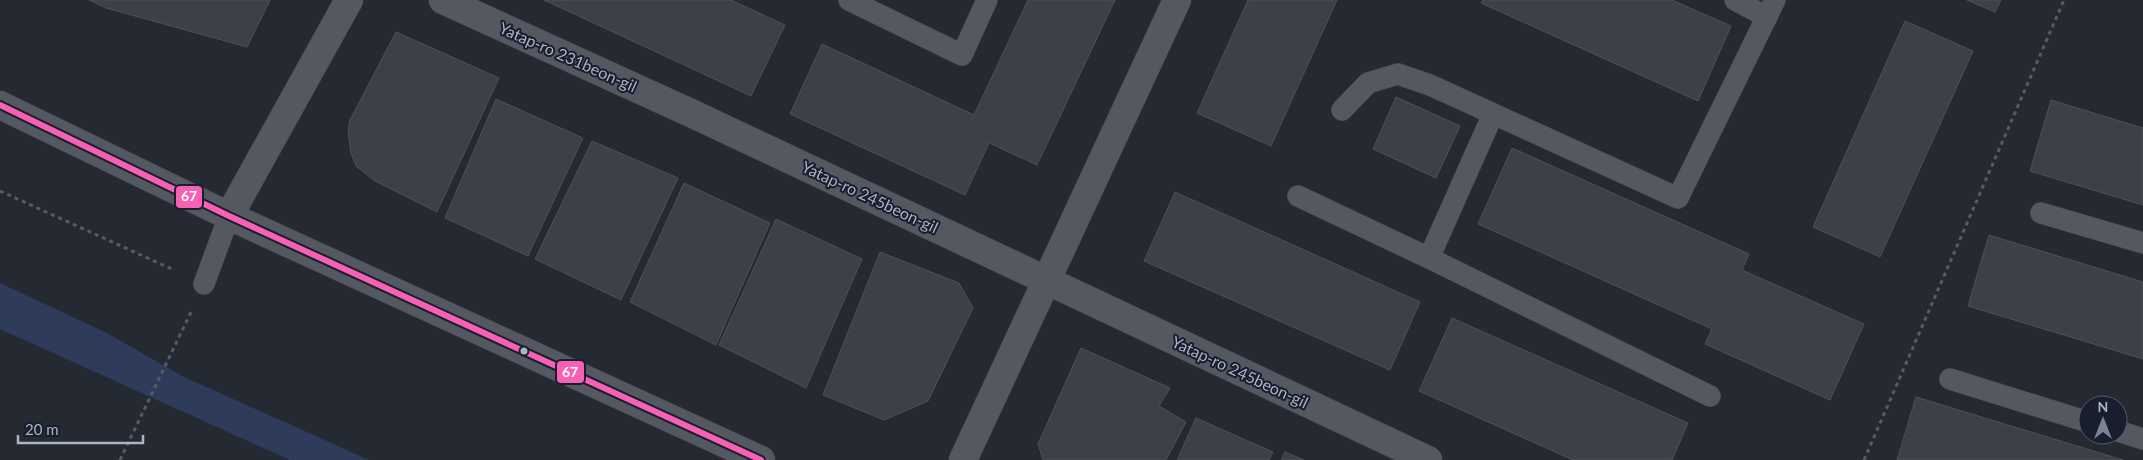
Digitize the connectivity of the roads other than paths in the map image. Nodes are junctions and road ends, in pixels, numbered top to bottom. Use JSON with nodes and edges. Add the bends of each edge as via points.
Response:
{"nodes":[{"id":1,"x":349,"y":0,"type":"edge"},
{"id":2,"x":443,"y":0,"type":"edge"},
{"id":3,"x":849,"y":0,"type":"edge"},
{"id":4,"x":987,"y":0,"type":"edge"},
{"id":5,"x":1177,"y":0,"type":"edge"},
{"id":6,"x":1735,"y":0,"type":"edge"},
{"id":7,"x":1771,"y":8,"type":"edge"},
{"id":8,"x":0,"y":105,"type":"edge"},
{"id":9,"x":1342,"y":110,"type":"dead end"},
{"id":10,"x":693,"y":114,"type":"joint"},
{"id":11,"x":1494,"y":114,"type":"junction"},
{"id":12,"x":1298,"y":196,"type":"dead end"},
{"id":13,"x":2041,"y":213,"type":"dead end"},
{"id":14,"x":229,"y":216,"type":"junction"},
{"id":15,"x":2143,"y":243,"type":"edge"},
{"id":16,"x":1429,"y":258,"type":"junction"},
{"id":17,"x":1046,"y":281,"type":"junction"},
{"id":18,"x":204,"y":284,"type":"road end"},
{"id":19,"x":1950,"y":379,"type":"dead end"},
{"id":20,"x":1710,"y":396,"type":"dead end"},
{"id":21,"x":2078,"y":419,"type":"edge"},
{"id":22,"x":2128,"y":434,"type":"edge"},
{"id":23,"x":2143,"y":439,"type":"edge"},
{"id":24,"x":762,"y":460,"type":"edge"},
{"id":25,"x":963,"y":460,"type":"edge"},
{"id":26,"x":1428,"y":460,"type":"edge"}],
"edges":[{"from":1,"to":14,"type":"street"},
{"from":2,"to":10,"type":"street","name":"Yatap-ro 231beon-gil"},
{"from":3,"to":4,"type":"lane","via":[[962,56]]},
{"from":5,"to":17,"type":"street"},
{"from":6,"to":7,"type":"lane"},
{"from":7,"to":11,"type":"lane","via":[[1678,198]]},
{"from":8,"to":14,"type":"street"},
{"from":9,"to":11,"type":"lane","via":[[1368,83],[1398,74]]},
{"from":10,"to":17,"type":"street","name":"Yatap-ro 245beon-gil"},
{"from":11,"to":16,"type":"lane"},
{"from":12,"to":16,"type":"lane"},
{"from":13,"to":15,"type":"lane"},
{"from":14,"to":18,"type":"lane"},
{"from":14,"to":24,"type":"street"},
{"from":16,"to":20,"type":"lane"},
{"from":17,"to":25,"type":"street"},
{"from":17,"to":26,"type":"street","name":"Yatap-ro 245beon-gil"},
{"from":19,"to":21,"type":"lane"},
{"from":22,"to":23,"type":"lane"}]}
